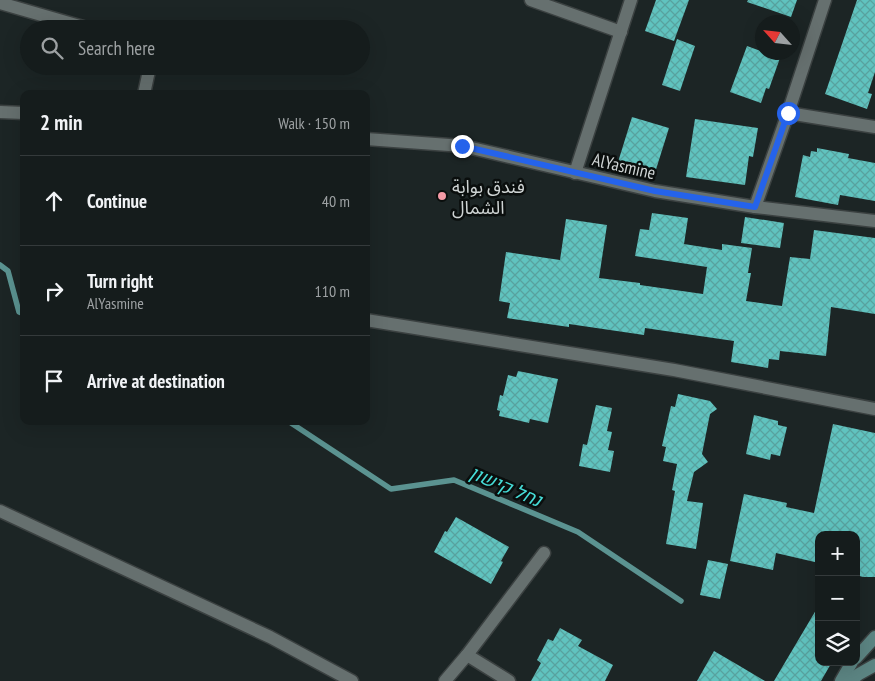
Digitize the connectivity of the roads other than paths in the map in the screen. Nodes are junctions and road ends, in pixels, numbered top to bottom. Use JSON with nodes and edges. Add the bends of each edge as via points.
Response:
{"nodes":[{"id":1,"x":531,"y":0,"type":"edge"},
{"id":2,"x":631,"y":0,"type":"edge"},
{"id":3,"x":825,"y":0,"type":"edge"},
{"id":4,"x":0,"y":3,"type":"edge"},
{"id":5,"x":59,"y":20,"type":"edge"},
{"id":6,"x":621,"y":32,"type":"junction"},
{"id":7,"x":148,"y":75,"type":"edge"},
{"id":8,"x":145,"y":90,"type":"edge"},
{"id":9,"x":0,"y":112,"type":"edge"},
{"id":10,"x":20,"y":113,"type":"edge"},
{"id":11,"x":788,"y":113,"type":"junction"},
{"id":12,"x":875,"y":127,"type":"edge"},
{"id":13,"x":370,"y":139,"type":"edge"},
{"id":14,"x":575,"y":173,"type":"junction"},
{"id":15,"x":755,"y":207,"type":"junction"},
{"id":16,"x":875,"y":221,"type":"edge"},
{"id":17,"x":370,"y":321,"type":"edge"},
{"id":18,"x":875,"y":409,"type":"edge"},
{"id":19,"x":0,"y":510,"type":"edge"},
{"id":20,"x":544,"y":553,"type":"dead end"},
{"id":21,"x":875,"y":637,"type":"edge"},
{"id":22,"x":860,"y":654,"type":"edge"},
{"id":23,"x":467,"y":655,"type":"junction"},
{"id":24,"x":875,"y":665,"type":"edge"},
{"id":25,"x":850,"y":666,"type":"edge"},
{"id":26,"x":352,"y":681,"type":"edge"},
{"id":27,"x":445,"y":681,"type":"edge"},
{"id":28,"x":509,"y":681,"type":"edge"},
{"id":29,"x":841,"y":681,"type":"edge"},
{"id":30,"x":850,"y":681,"type":"edge"}],
"edges":[{"from":1,"to":6,"type":"street"},
{"from":2,"to":6,"type":"street"},
{"from":3,"to":11,"type":"street"},
{"from":4,"to":5,"type":"street"},
{"from":6,"to":14,"type":"street"},
{"from":7,"to":8,"type":"street"},
{"from":9,"to":10,"type":"street"},
{"from":11,"to":12,"type":"street"},
{"from":11,"to":15,"type":"street"},
{"from":13,"to":14,"type":"street","name":"AlYasmine","via":[[462,146]]},
{"from":14,"to":15,"type":"street","name":"AlYasmine","via":[[655,191]]},
{"from":15,"to":16,"type":"street","name":"AlYasmine"},
{"from":17,"to":18,"type":"street","via":[[674,370]]},
{"from":19,"to":26,"type":"street","via":[[270,637]]},
{"from":20,"to":23,"type":"street"},
{"from":21,"to":22,"type":"street"},
{"from":23,"to":27,"type":"street"},
{"from":23,"to":28,"type":"street"},
{"from":24,"to":30,"type":"street"},
{"from":25,"to":29,"type":"street"}]}
